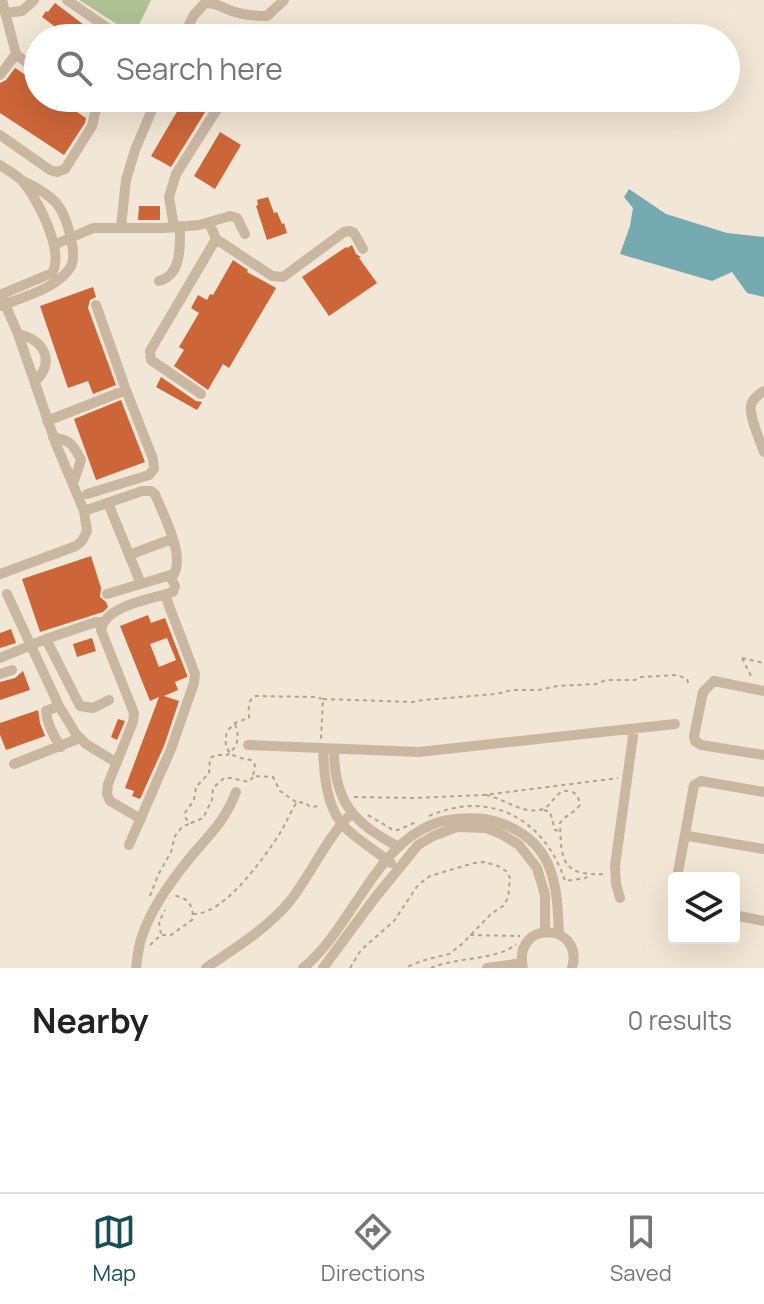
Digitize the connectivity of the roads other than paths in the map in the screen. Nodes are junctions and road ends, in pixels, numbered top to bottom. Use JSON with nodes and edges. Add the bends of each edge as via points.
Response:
{"nodes":[{"id":1,"x":2,"y":0,"type":"edge"},
{"id":2,"x":34,"y":0,"type":"edge"},
{"id":3,"x":67,"y":0,"type":"edge"},
{"id":4,"x":284,"y":0,"type":"edge"},
{"id":5,"x":5,"y":13,"type":"junction"},
{"id":6,"x":102,"y":24,"type":"edge"},
{"id":7,"x":189,"y":24,"type":"edge"},
{"id":8,"x":16,"y":54,"type":"junction"},
{"id":9,"x":24,"y":62,"type":"edge"},
{"id":10,"x":0,"y":75,"type":"edge"},
{"id":11,"x":95,"y":112,"type":"edge"},
{"id":12,"x":151,"y":112,"type":"edge"},
{"id":13,"x":212,"y":112,"type":"edge"},
{"id":14,"x":0,"y":135,"type":"edge"},
{"id":15,"x":0,"y":165,"type":"edge"},
{"id":16,"x":21,"y":180,"type":"junction"},
{"id":17,"x":209,"y":222,"type":"junction"},
{"id":18,"x":177,"y":226,"type":"junction"},
{"id":19,"x":121,"y":227,"type":"junction"},
{"id":20,"x":245,"y":234,"type":"dead end"},
{"id":21,"x":71,"y":238,"type":"junction"},
{"id":22,"x":216,"y":239,"type":"junction"},
{"id":23,"x":54,"y":245,"type":"junction"},
{"id":24,"x":363,"y":249,"type":"dead end"},
{"id":25,"x":60,"y":271,"type":"junction"},
{"id":26,"x":159,"y":281,"type":"dead end"},
{"id":27,"x":1,"y":300,"type":"edge"},
{"id":28,"x":96,"y":305,"type":"dead end"},
{"id":29,"x":18,"y":334,"type":"junction"},
{"id":30,"x":35,"y":382,"type":"junction"},
{"id":31,"x":126,"y":390,"type":"junction"},
{"id":32,"x":764,"y":391,"type":"edge"},
{"id":33,"x":201,"y":394,"type":"dead end"},
{"id":34,"x":47,"y":421,"type":"junction"},
{"id":35,"x":53,"y":437,"type":"junction"},
{"id":36,"x":764,"y":452,"type":"edge"},
{"id":37,"x":137,"y":478,"type":"junction"},
{"id":38,"x":73,"y":484,"type":"junction"},
{"id":39,"x":142,"y":491,"type":"junction"},
{"id":40,"x":87,"y":494,"type":"dead end"},
{"id":41,"x":108,"y":503,"type":"junction"},
{"id":42,"x":84,"y":511,"type":"junction"},
{"id":43,"x":172,"y":539,"type":"junction"},
{"id":44,"x":129,"y":555,"type":"junction"},
{"id":45,"x":0,"y":574,"type":"edge"},
{"id":46,"x":170,"y":575,"type":"junction"},
{"id":47,"x":141,"y":584,"type":"junction"},
{"id":48,"x":7,"y":594,"type":"dead end"},
{"id":49,"x":107,"y":594,"type":"dead end"},
{"id":50,"x":165,"y":595,"type":"junction"},
{"id":51,"x":102,"y":622,"type":"junction"},
{"id":52,"x":46,"y":639,"type":"junction"},
{"id":53,"x":31,"y":645,"type":"junction"},
{"id":54,"x":0,"y":658,"type":"edge"},
{"id":55,"x":12,"y":670,"type":"dead end"},
{"id":56,"x":0,"y":674,"type":"edge"},
{"id":57,"x":764,"y":691,"type":"edge"},
{"id":58,"x":109,"y":700,"type":"dead end"},
{"id":59,"x":59,"y":706,"type":"junction"},
{"id":60,"x":675,"y":724,"type":"dead end"},
{"id":61,"x":634,"y":729,"type":"junction"},
{"id":62,"x":80,"y":738,"type":"junction"},
{"id":63,"x":248,"y":745,"type":"dead end"},
{"id":64,"x":61,"y":747,"type":"junction"},
{"id":65,"x":326,"y":749,"type":"junction"},
{"id":66,"x":764,"y":755,"type":"edge"},
{"id":67,"x":117,"y":763,"type":"junction"},
{"id":68,"x":14,"y":764,"type":"dead end"},
{"id":69,"x":236,"y":792,"type":"dead end"},
{"id":70,"x":764,"y":792,"type":"edge"},
{"id":71,"x":337,"y":801,"type":"junction"},
{"id":72,"x":352,"y":813,"type":"junction"},
{"id":73,"x":141,"y":819,"type":"junction"},
{"id":74,"x":341,"y":823,"type":"junction"},
{"id":75,"x":686,"y":833,"type":"junction"},
{"id":76,"x":380,"y":837,"type":"junction"},
{"id":77,"x":129,"y":845,"type":"dead end"},
{"id":78,"x":397,"y":846,"type":"junction"},
{"id":79,"x":371,"y":848,"type":"junction"},
{"id":80,"x":764,"y":849,"type":"edge"},
{"id":81,"x":387,"y":859,"type":"junction"},
{"id":82,"x":398,"y":869,"type":"junction"},
{"id":83,"x":678,"y":872,"type":"edge"},
{"id":84,"x":620,"y":898,"type":"dead end"},
{"id":85,"x":740,"y":916,"type":"edge"},
{"id":86,"x":764,"y":921,"type":"edge"},
{"id":87,"x":545,"y":932,"type":"junction"},
{"id":88,"x":559,"y":934,"type":"junction"},
{"id":89,"x":522,"y":966,"type":"edge"},
{"id":90,"x":136,"y":968,"type":"edge"},
{"id":91,"x":206,"y":968,"type":"edge"},
{"id":92,"x":303,"y":968,"type":"edge"},
{"id":93,"x":323,"y":968,"type":"edge"},
{"id":94,"x":487,"y":968,"type":"edge"},
{"id":95,"x":572,"y":968,"type":"edge"}],
"edges":[{"from":1,"to":5,"type":"street"},
{"from":2,"to":5,"type":"street","via":[[22,11]]},
{"from":3,"to":6,"type":"street"},
{"from":4,"to":7,"type":"street","via":[[267,16],[205,3]]},
{"from":5,"to":8,"type":"street"},
{"from":8,"to":9,"type":"street"},
{"from":8,"to":10,"type":"street"},
{"from":11,"to":14,"type":"street","via":[[65,169],[57,172]]},
{"from":12,"to":19,"type":"street","via":[[126,180]]},
{"from":13,"to":18,"type":"street","via":[[176,174],[169,197]]},
{"from":15,"to":16,"type":"street"},
{"from":16,"to":21,"type":"street","via":[[56,203]]},
{"from":16,"to":23,"type":"street"},
{"from":17,"to":18,"type":"street"},
{"from":17,"to":20,"type":"street","via":[[237,218]]},
{"from":17,"to":22,"type":"street"},
{"from":18,"to":19,"type":"street"},
{"from":18,"to":26,"type":"street","via":[[174,272]]},
{"from":19,"to":21,"type":"street","via":[[93,228]]},
{"from":21,"to":23,"type":"street"},
{"from":21,"to":25,"type":"street","via":[[73,263]]},
{"from":22,"to":24,"type":"street","via":[[272,276],[283,277],[344,232],[354,233]]},
{"from":22,"to":33,"type":"street","via":[[150,351],[151,360]]},
{"from":23,"to":25,"type":"street"},
{"from":25,"to":27,"type":"street","via":[[57,281],[37,291]]},
{"from":27,"to":29,"type":"street"},
{"from":28,"to":31,"type":"street"},
{"from":29,"to":30,"type":"street"},
{"from":29,"to":30,"type":"street","via":[[39,343],[44,353],[47,366]]},
{"from":30,"to":34,"type":"street"},
{"from":31,"to":34,"type":"street"},
{"from":31,"to":37,"type":"street","via":[[153,459],[149,475]]},
{"from":32,"to":36,"type":"street","via":[[751,404]]},
{"from":34,"to":35,"type":"street"},
{"from":35,"to":38,"type":"street"},
{"from":35,"to":38,"type":"street","via":[[67,440],[81,460]]},
{"from":37,"to":39,"type":"street"},
{"from":37,"to":40,"type":"street"},
{"from":38,"to":42,"type":"street"},
{"from":39,"to":41,"type":"street"},
{"from":39,"to":43,"type":"street","via":[[155,494]]},
{"from":41,"to":42,"type":"street"},
{"from":41,"to":44,"type":"street"},
{"from":42,"to":45,"type":"street","via":[[87,531],[76,546]]},
{"from":43,"to":44,"type":"street"},
{"from":43,"to":46,"type":"street","via":[[178,567]]},
{"from":44,"to":47,"type":"street"},
{"from":46,"to":47,"type":"street"},
{"from":46,"to":50,"type":"street","via":[[175,586]]},
{"from":47,"to":49,"type":"street"},
{"from":48,"to":53,"type":"street"},
{"from":50,"to":51,"type":"street","via":[[123,607]]},
{"from":50,"to":73,"type":"street","via":[[195,674]]},
{"from":51,"to":52,"type":"street"},
{"from":51,"to":67,"type":"street","via":[[134,713]]},
{"from":52,"to":53,"type":"street"},
{"from":52,"to":58,"type":"street","via":[[80,706],[93,708]]},
{"from":53,"to":54,"type":"street"},
{"from":53,"to":59,"type":"street"},
{"from":55,"to":56,"type":"street"},
{"from":57,"to":66,"type":"street","via":[[714,681],[703,692],[694,736],[701,745]]},
{"from":59,"to":62,"type":"street"},
{"from":59,"to":64,"type":"street","via":[[46,716]]},
{"from":60,"to":61,"type":"street"},
{"from":61,"to":65,"type":"street","via":[[419,752]]},
{"from":61,"to":84,"type":"street","via":[[615,866]]},
{"from":62,"to":64,"type":"street"},
{"from":62,"to":67,"type":"street"},
{"from":63,"to":65,"type":"street"},
{"from":64,"to":68,"type":"street"},
{"from":65,"to":71,"type":"street","via":[[324,774]]},
{"from":67,"to":73,"type":"street","via":[[107,794]]},
{"from":69,"to":90,"type":"street","via":[[215,831],[157,906],[140,941]]},
{"from":70,"to":75,"type":"street","via":[[696,782]]},
{"from":71,"to":72,"type":"street"},
{"from":71,"to":74,"type":"street"},
{"from":72,"to":74,"type":"street"},
{"from":72,"to":76,"type":"street"},
{"from":73,"to":77,"type":"street"},
{"from":74,"to":79,"type":"street"},
{"from":74,"to":91,"type":"street","via":[[288,903]]},
{"from":75,"to":80,"type":"street"},
{"from":75,"to":83,"type":"street"},
{"from":76,"to":78,"type":"street"},
{"from":76,"to":79,"type":"street"},
{"from":78,"to":81,"type":"street"},
{"from":78,"to":88,"type":"street","via":[[446,819],[493,819],[517,830],[536,845],[552,870]]},
{"from":79,"to":81,"type":"street"},
{"from":81,"to":82,"type":"street"},
{"from":81,"to":92,"type":"street","via":[[328,944]]},
{"from":82,"to":87,"type":"street","via":[[433,836],[457,827],[494,831],[519,845],[537,868],[545,895]]},
{"from":82,"to":93,"type":"street"},
{"from":85,"to":86,"type":"street"},
{"from":87,"to":88,"type":"street"},
{"from":87,"to":89,"type":"street","via":[[524,946]]},
{"from":88,"to":95,"type":"street","via":[[571,945]]},
{"from":89,"to":94,"type":"street"}]}
